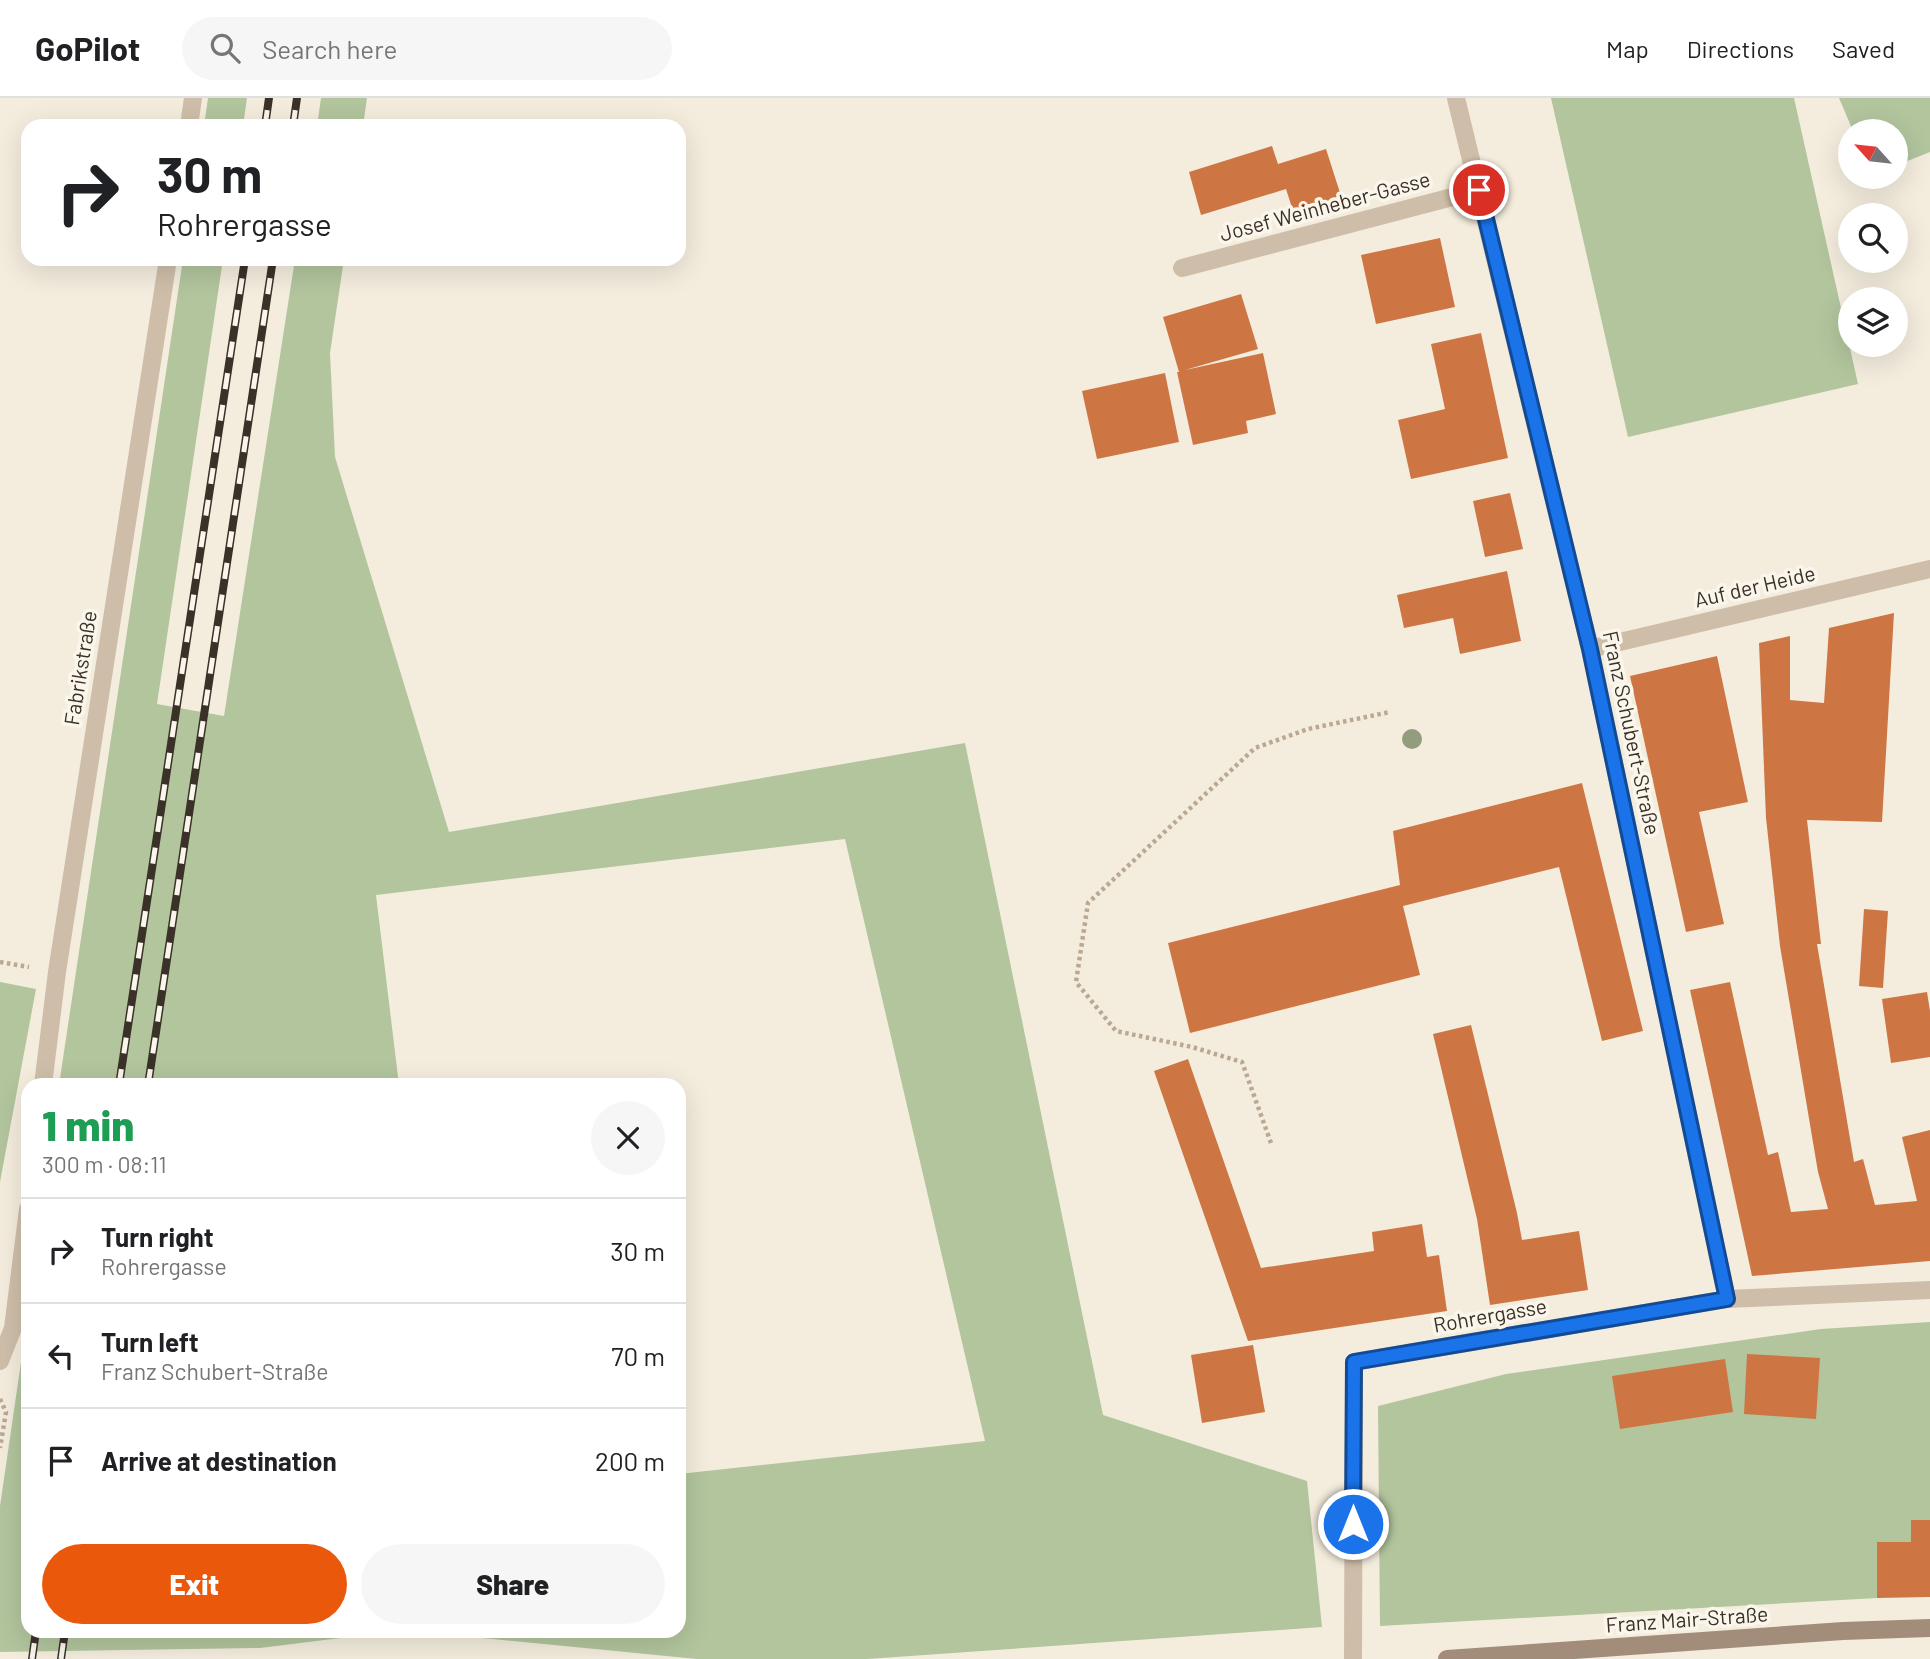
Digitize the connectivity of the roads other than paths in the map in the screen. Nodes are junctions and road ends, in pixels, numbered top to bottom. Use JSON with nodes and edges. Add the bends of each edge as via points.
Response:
{"nodes":[{"id":1,"x":193,"y":98,"type":"edge"},
{"id":2,"x":1456,"y":98,"type":"edge"},
{"id":3,"x":190,"y":119,"type":"edge"},
{"id":4,"x":1479,"y":190,"type":"junction"},
{"id":5,"x":167,"y":266,"type":"edge"},
{"id":6,"x":1182,"y":268,"type":"dead end"},
{"id":7,"x":1930,"y":569,"type":"edge"},
{"id":8,"x":1590,"y":649,"type":"junction"},
{"id":9,"x":44,"y":1078,"type":"edge"},
{"id":10,"x":21,"y":1265,"type":"edge"},
{"id":11,"x":1930,"y":1290,"type":"edge"},
{"id":12,"x":1727,"y":1299,"type":"junction"},
{"id":13,"x":0,"y":1361,"type":"edge"},
{"id":14,"x":1930,"y":1628,"type":"edge"},
{"id":15,"x":1353,"y":1659,"type":"edge"},
{"id":16,"x":1447,"y":1659,"type":"edge"}],
"edges":[{"from":1,"to":3,"type":"street"},
{"from":2,"to":4,"type":"street","name":"Franz Schubert-Straße"},
{"from":4,"to":6,"type":"street","name":"Josef Weinheber-Gasse"},
{"from":4,"to":8,"type":"street","name":"Franz Schubert-Straße"},
{"from":5,"to":9,"type":"street","name":"Fabrikstraße"},
{"from":7,"to":8,"type":"street","name":"Auf der Heide"},
{"from":8,"to":12,"type":"street","name":"Franz Schubert-Straße"},
{"from":10,"to":13,"type":"street","via":[[13,1328]]},
{"from":11,"to":12,"type":"street","name":"Rohrergasse"},
{"from":12,"to":15,"type":"street","name":"Rohrergasse","via":[[1354,1362]]},
{"from":14,"to":16,"type":"main road","name":"Franz Mair-Straße"}]}
